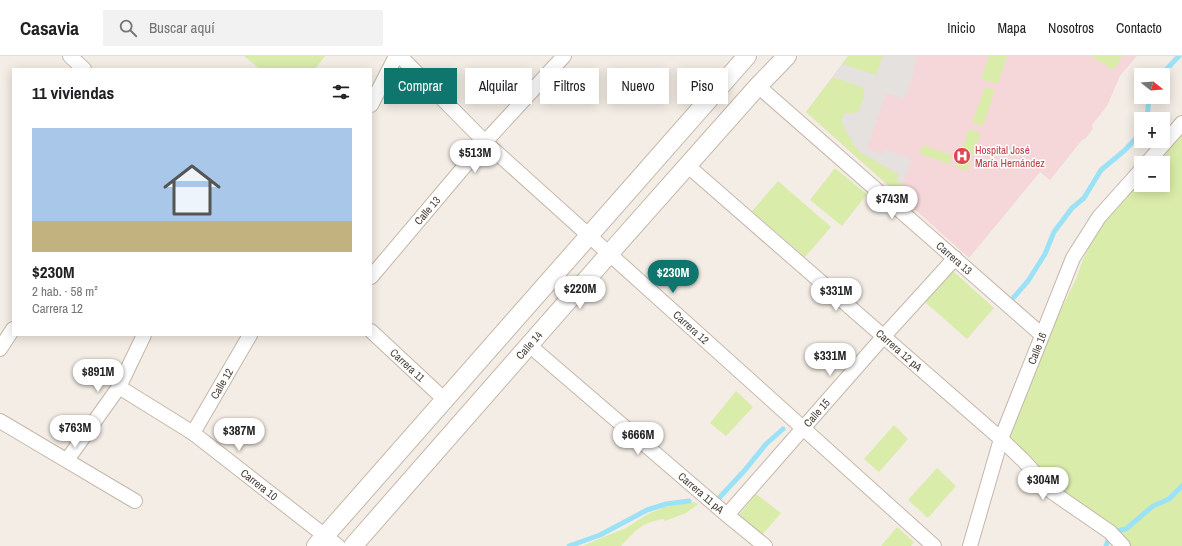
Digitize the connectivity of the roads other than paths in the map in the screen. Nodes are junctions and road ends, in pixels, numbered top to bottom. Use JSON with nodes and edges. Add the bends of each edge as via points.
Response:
{"nodes":[{"id":1,"x":70,"y":56,"type":"edge"},
{"id":2,"x":396,"y":56,"type":"edge"},
{"id":3,"x":400,"y":56,"type":"edge"},
{"id":4,"x":564,"y":56,"type":"edge"},
{"id":5,"x":747,"y":56,"type":"edge"},
{"id":6,"x":787,"y":56,"type":"edge"},
{"id":7,"x":83,"y":68,"type":"edge"},
{"id":8,"x":758,"y":86,"type":"junction"},
{"id":9,"x":372,"y":103,"type":"edge"},
{"id":10,"x":1182,"y":123,"type":"edge"},
{"id":11,"x":485,"y":142,"type":"junction"},
{"id":12,"x":1153,"y":156,"type":"edge"},
{"id":13,"x":688,"y":166,"type":"junction"},
{"id":14,"x":1134,"y":178,"type":"edge"},
{"id":15,"x":588,"y":235,"type":"junction"},
{"id":16,"x":609,"y":254,"type":"junction"},
{"id":17,"x":955,"y":258,"type":"junction"},
{"id":18,"x":372,"y":276,"type":"edge"},
{"id":19,"x":12,"y":331,"type":"edge"},
{"id":20,"x":372,"y":331,"type":"edge"},
{"id":21,"x":1042,"y":335,"type":"junction"},
{"id":22,"x":144,"y":336,"type":"edge"},
{"id":23,"x":249,"y":336,"type":"edge"},
{"id":24,"x":884,"y":336,"type":"junction"},
{"id":25,"x":529,"y":345,"type":"junction"},
{"id":26,"x":0,"y":349,"type":"edge"},
{"id":27,"x":119,"y":387,"type":"junction"},
{"id":28,"x":445,"y":400,"type":"junction"},
{"id":29,"x":0,"y":421,"type":"edge"},
{"id":30,"x":803,"y":428,"type":"junction"},
{"id":31,"x":193,"y":433,"type":"junction"},
{"id":32,"x":1001,"y":439,"type":"junction"},
{"id":33,"x":67,"y":460,"type":"junction"},
{"id":34,"x":135,"y":502,"type":"dead end"},
{"id":35,"x":727,"y":515,"type":"junction"},
{"id":36,"x":1117,"y":539,"type":"edge"},
{"id":37,"x":326,"y":543,"type":"edge"},
{"id":38,"x":353,"y":546,"type":"edge"},
{"id":39,"x":765,"y":546,"type":"edge"},
{"id":40,"x":934,"y":546,"type":"edge"},
{"id":41,"x":970,"y":546,"type":"edge"}],
"edges":[{"from":1,"to":7,"type":"street"},
{"from":2,"to":9,"type":"street"},
{"from":3,"to":11,"type":"street","name":"Carrera 12"},
{"from":4,"to":11,"type":"street","name":"Calle 13"},
{"from":5,"to":15,"type":"street"},
{"from":6,"to":8,"type":"street","name":"Calle 14"},
{"from":8,"to":13,"type":"street","name":"Calle 14"},
{"from":8,"to":17,"type":"street","name":"Carrera 13"},
{"from":10,"to":12,"type":"street"},
{"from":11,"to":15,"type":"street","name":"Carrera 12"},
{"from":11,"to":18,"type":"street","name":"Calle 13"},
{"from":13,"to":16,"type":"street","name":"Calle 14"},
{"from":13,"to":24,"type":"street","name":"Carrera 12 pA"},
{"from":14,"to":21,"type":"street","name":"Calle 16","via":[[1099,217],[1073,258]]},
{"from":15,"to":16,"type":"street","name":"Carrera 12"},
{"from":15,"to":28,"type":"street"},
{"from":16,"to":25,"type":"street","name":"Calle 14"},
{"from":16,"to":30,"type":"street","name":"Carrera 12"},
{"from":17,"to":21,"type":"street","name":"Carrera 13"},
{"from":17,"to":24,"type":"street","name":"Calle 15"},
{"from":19,"to":26,"type":"street"},
{"from":20,"to":28,"type":"street","name":"Carrera 11"},
{"from":21,"to":32,"type":"street","name":"Calle 16"},
{"from":22,"to":27,"type":"street"},
{"from":23,"to":31,"type":"street","name":"Calle 12"},
{"from":24,"to":30,"type":"street","name":"Calle 15"},
{"from":24,"to":32,"type":"street","name":"Carrera 12 pA"},
{"from":25,"to":35,"type":"street","name":"Carrera 11 pA"},
{"from":25,"to":38,"type":"street","name":"Calle 14"},
{"from":27,"to":31,"type":"street","name":"Carrera 10"},
{"from":27,"to":33,"type":"street"},
{"from":28,"to":37,"type":"street"},
{"from":29,"to":33,"type":"street"},
{"from":30,"to":35,"type":"street","name":"Calle 15"},
{"from":30,"to":40,"type":"street","name":"Carrera 12"},
{"from":31,"to":37,"type":"street","name":"Carrera 10"},
{"from":32,"to":36,"type":"street","name":"Carrera 12 pA","via":[[1052,492]]},
{"from":32,"to":41,"type":"street","name":"Calle 16"},
{"from":33,"to":34,"type":"street"},
{"from":35,"to":39,"type":"street","name":"Carrera 11 pA"}]}
